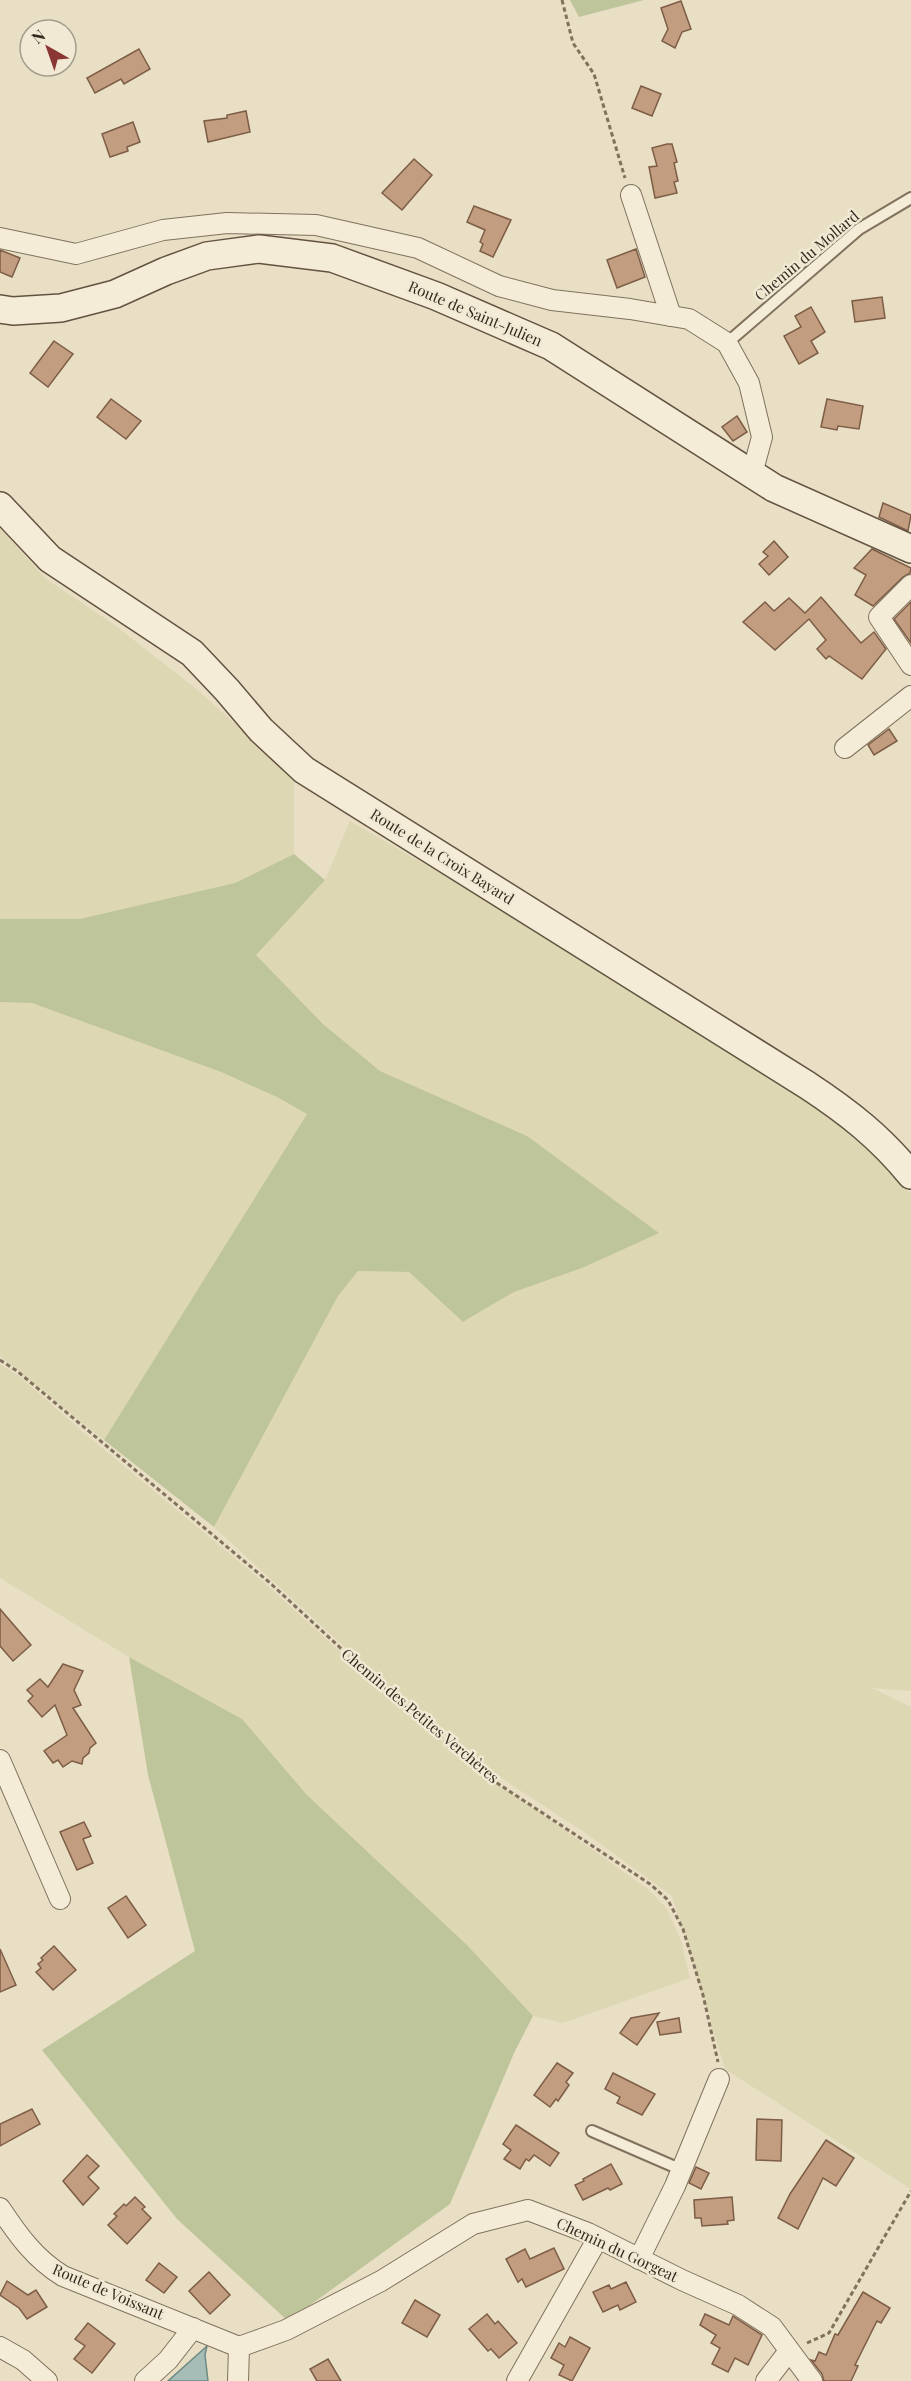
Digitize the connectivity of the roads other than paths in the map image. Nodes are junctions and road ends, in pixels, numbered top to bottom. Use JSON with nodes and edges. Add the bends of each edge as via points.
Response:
{"nodes":[{"id":1,"x":631,"y":195,"type":"road end"},
{"id":2,"x":911,"y":198,"type":"edge"},
{"id":3,"x":0,"y":238,"type":"edge"},
{"id":4,"x":0,"y":309,"type":"edge"},
{"id":5,"x":671,"y":316,"type":"junction"},
{"id":6,"x":727,"y":343,"type":"junction"},
{"id":7,"x":752,"y":474,"type":"junction"},
{"id":8,"x":0,"y":506,"type":"edge"},
{"id":9,"x":911,"y":549,"type":"edge"},
{"id":10,"x":911,"y":585,"type":"edge"},
{"id":11,"x":911,"y":665,"type":"edge"},
{"id":12,"x":911,"y":696,"type":"edge"},
{"id":13,"x":845,"y":748,"type":"dead end"},
{"id":14,"x":911,"y":1175,"type":"edge"},
{"id":15,"x":0,"y":1760,"type":"edge"},
{"id":16,"x":60,"y":1899,"type":"dead end"},
{"id":17,"x":719,"y":2079,"type":"road end"},
{"id":18,"x":592,"y":2131,"type":"dead end"},
{"id":19,"x":682,"y":2170,"type":"junction"},
{"id":20,"x":0,"y":2208,"type":"edge"},
{"id":21,"x":598,"y":2238,"type":"junction"},
{"id":22,"x":639,"y":2259,"type":"junction"},
{"id":23,"x":193,"y":2328,"type":"junction"},
{"id":24,"x":0,"y":2347,"type":"edge"},
{"id":25,"x":238,"y":2347,"type":"junction"},
{"id":26,"x":789,"y":2351,"type":"junction"},
{"id":27,"x":47,"y":2381,"type":"edge"},
{"id":28,"x":145,"y":2381,"type":"edge"},
{"id":29,"x":238,"y":2381,"type":"edge"},
{"id":30,"x":517,"y":2381,"type":"edge"},
{"id":31,"x":766,"y":2381,"type":"edge"},
{"id":32,"x":812,"y":2381,"type":"edge"}],
"edges":[{"from":1,"to":5,"type":"street"},
{"from":2,"to":6,"type":"lane","name":"Chemin du Mollard","via":[[859,229]]},
{"from":3,"to":5,"type":"street","via":[[76,254],[163,230],[227,223],[316,225],[418,248],[499,286],[552,300]]},
{"from":4,"to":7,"type":"main road","name":"Route de Saint-Julien","via":[[61,308],[115,294],[207,256],[259,249],[332,258],[436,296],[550,346]]},
{"from":5,"to":6,"type":"street","via":[[689,319]]},
{"from":6,"to":7,"type":"street","via":[[749,383],[762,437]]},
{"from":7,"to":9,"type":"main road","name":"Route de Saint-Julien","via":[[774,488]]},
{"from":8,"to":14,"type":"main road","name":"Route de la Croix Bayard","via":[[50,559],[192,654],[261,730],[304,770],[807,1085],[862,1124]]},
{"from":10,"to":11,"type":"street","via":[[879,617]]},
{"from":12,"to":13,"type":"street"},
{"from":15,"to":16,"type":"street"},
{"from":17,"to":19,"type":"street"},
{"from":18,"to":19,"type":"lane"},
{"from":19,"to":22,"type":"street"},
{"from":20,"to":23,"type":"street","name":"Route de Voissant","via":[[33,2253],[56,2272]]},
{"from":21,"to":22,"type":"street","name":"Chemin du Gorgeat"},
{"from":21,"to":25,"type":"street","name":"Chemin du Gorgeat","via":[[528,2210],[473,2224],[370,2286],[286,2330]]},
{"from":21,"to":30,"type":"street"},
{"from":22,"to":26,"type":"street","name":"Chemin du Gorgeat","via":[[738,2305],[772,2327]]},
{"from":23,"to":25,"type":"street","name":"Route de Voissant"},
{"from":23,"to":28,"type":"street"},
{"from":24,"to":27,"type":"street"},
{"from":25,"to":29,"type":"street"},
{"from":26,"to":31,"type":"street"},
{"from":26,"to":32,"type":"street","name":"Chemin du Gorgeat"}]}
